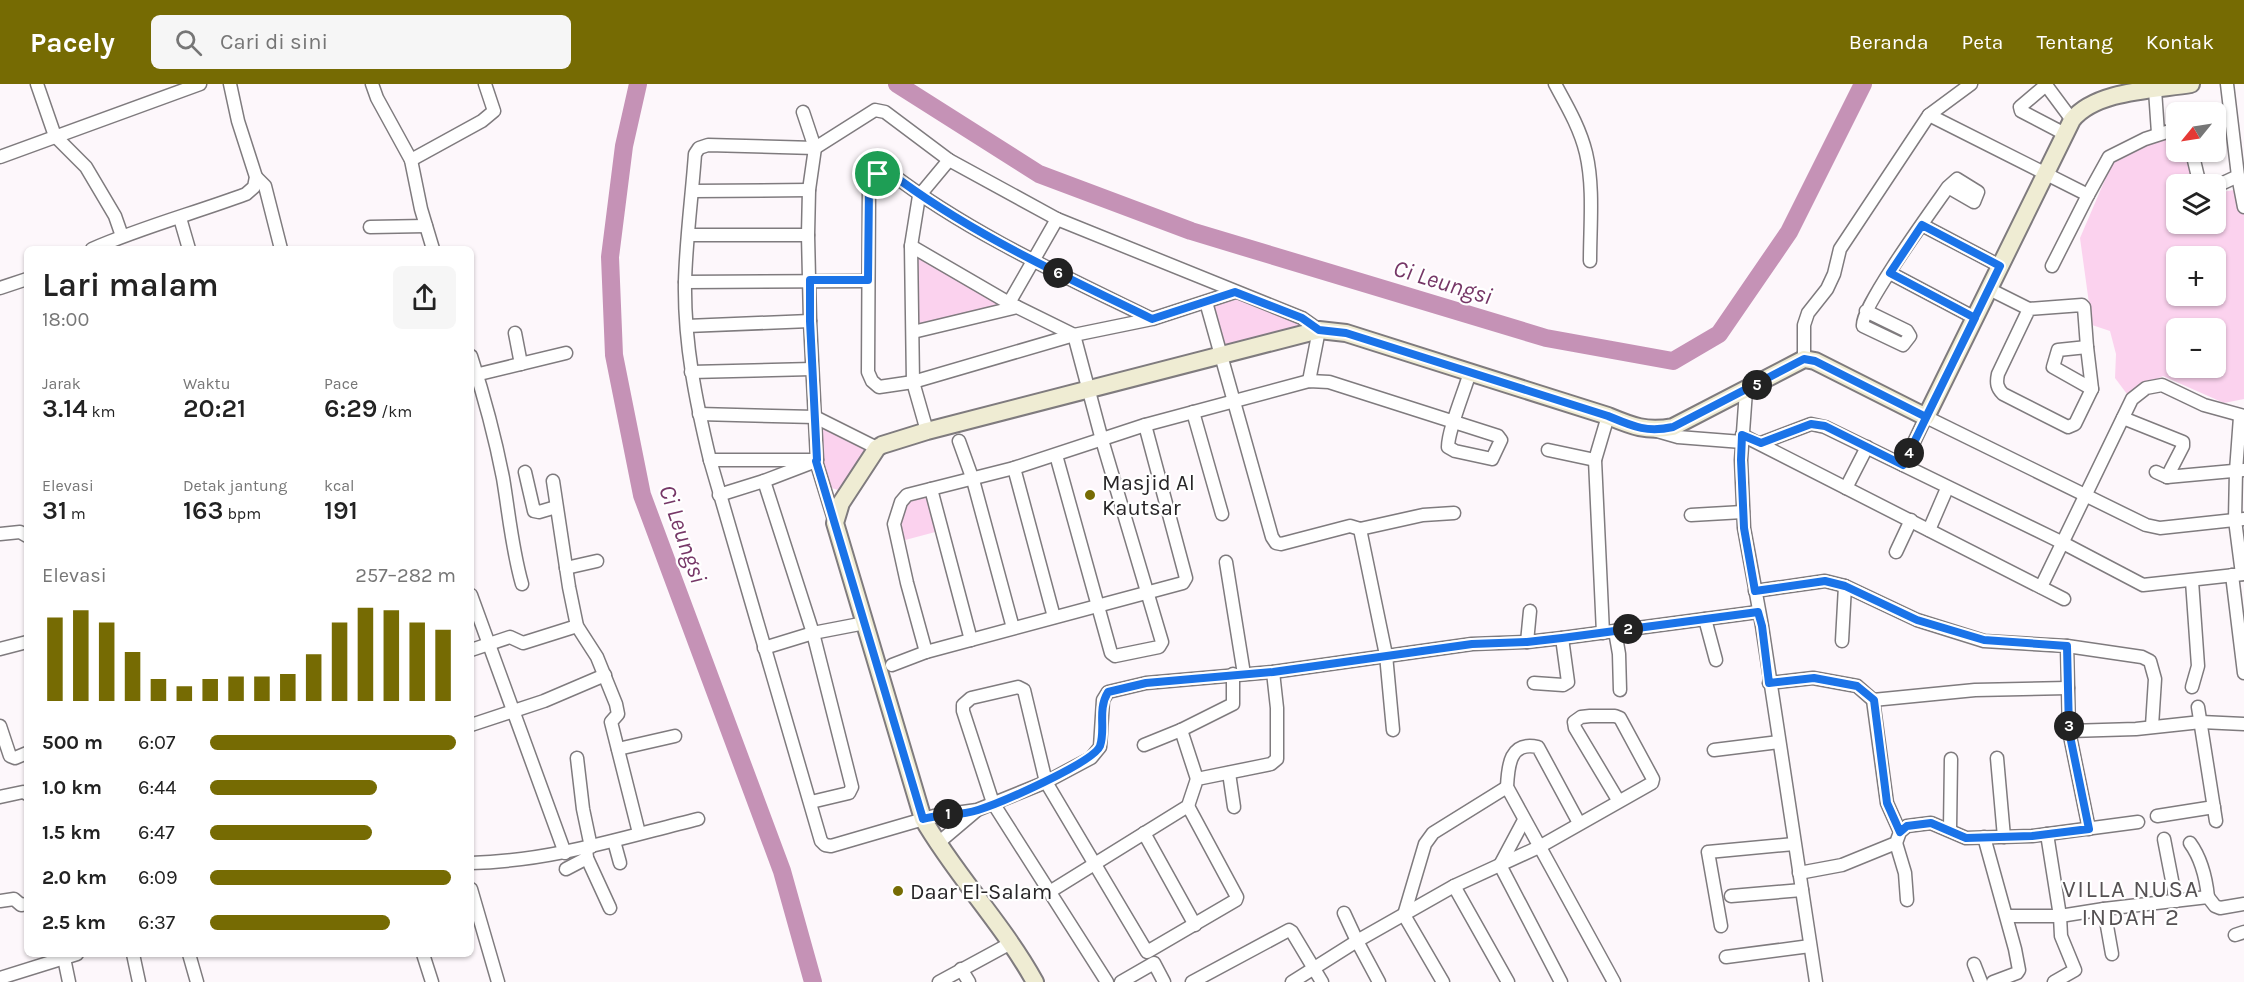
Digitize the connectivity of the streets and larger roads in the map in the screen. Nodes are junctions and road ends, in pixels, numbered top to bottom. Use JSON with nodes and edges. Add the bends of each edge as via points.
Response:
{"nodes":[{"id":1,"x":37,"y":84,"type":"edge"},
{"id":2,"x":200,"y":84,"type":"edge"},
{"id":3,"x":230,"y":84,"type":"edge"},
{"id":4,"x":372,"y":84,"type":"edge"},
{"id":5,"x":485,"y":84,"type":"edge"},
{"id":6,"x":1555,"y":84,"type":"edge"},
{"id":7,"x":1971,"y":84,"type":"edge"},
{"id":8,"x":2191,"y":84,"type":"edge"},
{"id":9,"x":2227,"y":84,"type":"edge"},
{"id":10,"x":2108,"y":90,"type":"edge"},
{"id":11,"x":2155,"y":90,"type":"junction"},
{"id":12,"x":803,"y":112,"type":"dead end"},
{"id":13,"x":1929,"y":115,"type":"junction"},
{"id":14,"x":2166,"y":132,"type":"edge"},
{"id":15,"x":2158,"y":134,"type":"junction"},
{"id":16,"x":55,"y":136,"type":"junction"},
{"id":17,"x":816,"y":148,"type":"junction"},
{"id":18,"x":0,"y":157,"type":"edge"},
{"id":19,"x":411,"y":160,"type":"junction"},
{"id":20,"x":949,"y":160,"type":"junction"},
{"id":21,"x":2046,"y":174,"type":"junction"},
{"id":22,"x":2238,"y":176,"type":"junction"},
{"id":23,"x":256,"y":177,"type":"junction"},
{"id":24,"x":2226,"y":182,"type":"edge"},
{"id":25,"x":1948,"y":187,"type":"dead end"},
{"id":26,"x":809,"y":190,"type":"junction"},
{"id":27,"x":693,"y":191,"type":"junction"},
{"id":28,"x":2088,"y":195,"type":"junction"},
{"id":29,"x":919,"y":196,"type":"junction"},
{"id":30,"x":2244,"y":207,"type":"edge"},
{"id":31,"x":180,"y":218,"type":"junction"},
{"id":32,"x":1057,"y":219,"type":"junction"},
{"id":33,"x":1922,"y":225,"type":"junction"},
{"id":34,"x":426,"y":226,"type":"junction"},
{"id":35,"x":370,"y":227,"type":"dead end"},
{"id":36,"x":689,"y":235,"type":"junction"},
{"id":37,"x":808,"y":235,"type":"junction"},
{"id":38,"x":122,"y":236,"type":"junction"},
{"id":39,"x":99,"y":246,"type":"edge"},
{"id":40,"x":188,"y":246,"type":"edge"},
{"id":41,"x":280,"y":246,"type":"edge"},
{"id":42,"x":432,"y":246,"type":"edge"},
{"id":43,"x":911,"y":246,"type":"junction"},
{"id":44,"x":1033,"y":261,"type":"junction"},
{"id":45,"x":1590,"y":261,"type":"dead end"},
{"id":46,"x":2000,"y":266,"type":"junction"},
{"id":47,"x":2052,"y":266,"type":"dead end"},
{"id":48,"x":1890,"y":273,"type":"junction"},
{"id":49,"x":24,"y":280,"type":"edge"},
{"id":50,"x":810,"y":280,"type":"junction"},
{"id":51,"x":868,"y":280,"type":"junction"},
{"id":52,"x":685,"y":282,"type":"junction"},
{"id":53,"x":0,"y":288,"type":"edge"},
{"id":54,"x":1989,"y":289,"type":"junction"},
{"id":55,"x":1235,"y":292,"type":"junction"},
{"id":56,"x":1206,"y":302,"type":"junction"},
{"id":57,"x":1013,"y":305,"type":"junction"},
{"id":58,"x":2029,"y":309,"type":"junction"},
{"id":59,"x":1866,"y":311,"type":"dead end"},
{"id":60,"x":1975,"y":318,"type":"junction"},
{"id":61,"x":1152,"y":319,"type":"junction"},
{"id":62,"x":810,"y":321,"type":"junction"},
{"id":63,"x":687,"y":326,"type":"junction"},
{"id":64,"x":1319,"y":330,"type":"junction"},
{"id":65,"x":913,"y":332,"type":"junction"},
{"id":66,"x":515,"y":333,"type":"dead end"},
{"id":67,"x":1074,"y":335,"type":"junction"},
{"id":68,"x":2086,"y":347,"type":"junction"},
{"id":69,"x":566,"y":353,"type":"dead end"},
{"id":70,"x":1221,"y":356,"type":"junction"},
{"id":71,"x":1804,"y":359,"type":"junction"},
{"id":72,"x":521,"y":364,"type":"junction"},
{"id":73,"x":812,"y":369,"type":"junction"},
{"id":74,"x":691,"y":372,"type":"junction"},
{"id":75,"x":1470,"y":372,"type":"junction"},
{"id":76,"x":474,"y":376,"type":"edge"},
{"id":77,"x":1309,"y":381,"type":"junction"},
{"id":78,"x":913,"y":382,"type":"junction"},
{"id":79,"x":2092,"y":389,"type":"junction"},
{"id":80,"x":1088,"y":390,"type":"junction"},
{"id":81,"x":1746,"y":391,"type":"junction"},
{"id":82,"x":1233,"y":401,"type":"junction"},
{"id":83,"x":1193,"y":412,"type":"junction"},
{"id":84,"x":699,"y":414,"type":"junction"},
{"id":85,"x":1608,"y":416,"type":"junction"},
{"id":86,"x":815,"y":417,"type":"junction"},
{"id":87,"x":1926,"y":417,"type":"junction"},
{"id":88,"x":2242,"y":417,"type":"edge"},
{"id":89,"x":2123,"y":418,"type":"junction"},
{"id":90,"x":1145,"y":425,"type":"junction"},
{"id":91,"x":1656,"y":430,"type":"junction"},
{"id":92,"x":927,"y":431,"type":"junction"},
{"id":93,"x":1742,"y":438,"type":"junction"},
{"id":94,"x":1102,"y":440,"type":"junction"},
{"id":95,"x":959,"y":441,"type":"dead end"},
{"id":96,"x":1761,"y":443,"type":"junction"},
{"id":97,"x":1867,"y":447,"type":"junction"},
{"id":98,"x":877,"y":448,"type":"junction"},
{"id":99,"x":1548,"y":450,"type":"dead end"},
{"id":100,"x":1056,"y":455,"type":"junction"},
{"id":101,"x":710,"y":460,"type":"junction"},
{"id":102,"x":1595,"y":460,"type":"junction"},
{"id":103,"x":816,"y":461,"type":"junction"},
{"id":104,"x":1903,"y":465,"type":"junction"},
{"id":105,"x":1014,"y":468,"type":"junction"},
{"id":106,"x":2240,"y":471,"type":"edge"},
{"id":107,"x":525,"y":472,"type":"dead end"},
{"id":108,"x":973,"y":480,"type":"junction"},
{"id":109,"x":553,"y":481,"type":"dead end"},
{"id":110,"x":764,"y":481,"type":"junction"},
{"id":111,"x":1846,"y":488,"type":"junction"},
{"id":112,"x":931,"y":489,"type":"junction"},
{"id":113,"x":1945,"y":494,"type":"dead end"},
{"id":114,"x":719,"y":495,"type":"junction"},
{"id":115,"x":2086,"y":495,"type":"junction"},
{"id":116,"x":556,"y":507,"type":"junction"},
{"id":117,"x":1743,"y":512,"type":"junction"},
{"id":118,"x":1454,"y":513,"type":"dead end"},
{"id":119,"x":1222,"y":514,"type":"dead end"},
{"id":120,"x":1691,"y":514,"type":"dead end"},
{"id":121,"x":1911,"y":520,"type":"junction"},
{"id":122,"x":2240,"y":520,"type":"edge"},
{"id":123,"x":835,"y":523,"type":"junction"},
{"id":124,"x":1360,"y":529,"type":"junction"},
{"id":125,"x":1929,"y":530,"type":"junction"},
{"id":126,"x":0,"y":534,"type":"edge"},
{"id":127,"x":24,"y":534,"type":"edge"},
{"id":128,"x":2063,"y":543,"type":"junction"},
{"id":129,"x":1896,"y":552,"type":"dead end"},
{"id":130,"x":597,"y":561,"type":"dead end"},
{"id":131,"x":1226,"y":562,"type":"dead end"},
{"id":132,"x":566,"y":568,"type":"junction"},
{"id":133,"x":2240,"y":575,"type":"edge"},
{"id":134,"x":2192,"y":581,"type":"junction"},
{"id":135,"x":522,"y":584,"type":"dead end"},
{"id":136,"x":1845,"y":586,"type":"junction"},
{"id":137,"x":2041,"y":587,"type":"junction"},
{"id":138,"x":1755,"y":591,"type":"junction"},
{"id":139,"x":1147,"y":592,"type":"junction"},
{"id":140,"x":2064,"y":599,"type":"dead end"},
{"id":141,"x":474,"y":604,"type":"edge"},
{"id":142,"x":1096,"y":605,"type":"junction"},
{"id":143,"x":1530,"y":611,"type":"dead end"},
{"id":144,"x":1758,"y":612,"type":"junction"},
{"id":145,"x":1054,"y":617,"type":"junction"},
{"id":146,"x":1706,"y":619,"type":"junction"},
{"id":147,"x":2241,"y":620,"type":"edge"},
{"id":148,"x":865,"y":623,"type":"junction"},
{"id":149,"x":577,"y":626,"type":"junction"},
{"id":150,"x":1013,"y":628,"type":"junction"},
{"id":151,"x":1609,"y":632,"type":"junction"},
{"id":152,"x":813,"y":633,"type":"junction"},
{"id":153,"x":1562,"y":638,"type":"junction"},
{"id":154,"x":971,"y":640,"type":"junction"},
{"id":155,"x":1842,"y":641,"type":"dead end"},
{"id":156,"x":1527,"y":642,"type":"junction"},
{"id":157,"x":24,"y":643,"type":"edge"},
{"id":158,"x":488,"y":644,"type":"junction"},
{"id":159,"x":2067,"y":646,"type":"junction"},
{"id":160,"x":764,"y":648,"type":"junction"},
{"id":161,"x":0,"y":649,"type":"edge"},
{"id":162,"x":474,"y":649,"type":"edge"},
{"id":163,"x":926,"y":652,"type":"junction"},
{"id":164,"x":1386,"y":655,"type":"junction"},
{"id":165,"x":1716,"y":660,"type":"dead end"},
{"id":166,"x":892,"y":665,"type":"dead end"},
{"id":167,"x":1273,"y":672,"type":"junction"},
{"id":168,"x":2244,"y":673,"type":"edge"},
{"id":169,"x":1238,"y":674,"type":"junction"},
{"id":170,"x":605,"y":675,"type":"junction"},
{"id":171,"x":1534,"y":683,"type":"dead end"},
{"id":172,"x":1769,"y":683,"type":"junction"},
{"id":173,"x":2192,"y":687,"type":"dead end"},
{"id":174,"x":2068,"y":688,"type":"junction"},
{"id":175,"x":1620,"y":690,"type":"dead end"},
{"id":176,"x":1874,"y":700,"type":"junction"},
{"id":177,"x":2199,"y":707,"type":"dead end"},
{"id":178,"x":513,"y":712,"type":"junction"},
{"id":179,"x":2200,"y":722,"type":"junction"},
{"id":180,"x":474,"y":724,"type":"edge"},
{"id":181,"x":2244,"y":724,"type":"edge"},
{"id":182,"x":0,"y":726,"type":"edge"},
{"id":183,"x":2152,"y":726,"type":"junction"},
{"id":184,"x":1181,"y":730,"type":"junction"},
{"id":185,"x":1393,"y":730,"type":"dead end"},
{"id":186,"x":2069,"y":731,"type":"junction"},
{"id":187,"x":675,"y":736,"type":"dead end"},
{"id":188,"x":1779,"y":742,"type":"junction"},
{"id":189,"x":1144,"y":745,"type":"dead end"},
{"id":190,"x":618,"y":749,"type":"junction"},
{"id":191,"x":1714,"y":750,"type":"dead end"},
{"id":192,"x":24,"y":754,"type":"edge"},
{"id":193,"x":577,"y":758,"type":"dead end"},
{"id":194,"x":1997,"y":758,"type":"dead end"},
{"id":195,"x":1951,"y":759,"type":"dead end"},
{"id":196,"x":1229,"y":773,"type":"junction"},
{"id":197,"x":1197,"y":779,"type":"junction"},
{"id":198,"x":1046,"y":782,"type":"junction"},
{"id":199,"x":1508,"y":787,"type":"junction"},
{"id":200,"x":24,"y":792,"type":"edge"},
{"id":201,"x":0,"y":797,"type":"edge"},
{"id":202,"x":1618,"y":800,"type":"junction"},
{"id":203,"x":811,"y":802,"type":"junction"},
{"id":204,"x":993,"y":803,"type":"junction"},
{"id":205,"x":1188,"y":806,"type":"junction"},
{"id":206,"x":1234,"y":807,"type":"dead end"},
{"id":207,"x":2214,"y":807,"type":"junction"},
{"id":208,"x":977,"y":810,"type":"junction"},
{"id":209,"x":2157,"y":816,"type":"dead end"},
{"id":210,"x":698,"y":819,"type":"dead end"},
{"id":211,"x":923,"y":819,"type":"junction"},
{"id":212,"x":1524,"y":820,"type":"junction"},
{"id":213,"x":2216,"y":821,"type":"dead end"},
{"id":214,"x":2138,"y":822,"type":"dead end"},
{"id":215,"x":1579,"y":823,"type":"junction"},
{"id":216,"x":2089,"y":829,"type":"junction"},
{"id":217,"x":1950,"y":830,"type":"junction"},
{"id":218,"x":639,"y":833,"type":"junction"},
{"id":219,"x":1144,"y":833,"type":"junction"},
{"id":220,"x":2047,"y":834,"type":"junction"},
{"id":221,"x":1984,"y":837,"type":"junction"},
{"id":222,"x":2004,"y":837,"type":"junction"},
{"id":223,"x":1898,"y":838,"type":"junction"},
{"id":224,"x":2164,"y":839,"type":"dead end"},
{"id":225,"x":614,"y":841,"type":"junction"},
{"id":226,"x":2190,"y":843,"type":"dead end"},
{"id":227,"x":937,"y":844,"type":"junction"},
{"id":228,"x":1794,"y":844,"type":"junction"},
{"id":229,"x":1539,"y":847,"type":"junction"},
{"id":230,"x":588,"y":851,"type":"junction"},
{"id":231,"x":565,"y":853,"type":"junction"},
{"id":232,"x":474,"y":863,"type":"edge"},
{"id":233,"x":620,"y":863,"type":"dead end"},
{"id":234,"x":1095,"y":863,"type":"junction"},
{"id":235,"x":1500,"y":865,"type":"junction"},
{"id":236,"x":566,"y":869,"type":"dead end"},
{"id":237,"x":1799,"y":873,"type":"junction"},
{"id":238,"x":1454,"y":886,"type":"junction"},
{"id":239,"x":1802,"y":890,"type":"junction"},
{"id":240,"x":1051,"y":891,"type":"junction"},
{"id":241,"x":1731,"y":896,"type":"dead end"},
{"id":242,"x":2208,"y":897,"type":"junction"},
{"id":243,"x":474,"y":899,"type":"edge"},
{"id":244,"x":1907,"y":900,"type":"dead end"},
{"id":245,"x":0,"y":901,"type":"edge"},
{"id":246,"x":2176,"y":901,"type":"junction"},
{"id":247,"x":24,"y":904,"type":"edge"},
{"id":248,"x":2244,"y":904,"type":"edge"},
{"id":249,"x":610,"y":908,"type":"dead end"},
{"id":250,"x":2104,"y":909,"type":"junction"},
{"id":251,"x":1344,"y":913,"type":"dead end"},
{"id":252,"x":1404,"y":915,"type":"junction"},
{"id":253,"x":2007,"y":916,"type":"junction"},
{"id":254,"x":2060,"y":916,"type":"junction"},
{"id":255,"x":1195,"y":925,"type":"junction"},
{"id":256,"x":1721,"y":926,"type":"dead end"},
{"id":257,"x":1357,"y":941,"type":"junction"},
{"id":258,"x":1011,"y":943,"type":"junction"},
{"id":259,"x":1810,"y":946,"type":"junction"},
{"id":260,"x":2112,"y":954,"type":"dead end"},
{"id":261,"x":67,"y":957,"type":"edge"},
{"id":262,"x":134,"y":957,"type":"edge"},
{"id":263,"x":190,"y":957,"type":"edge"},
{"id":264,"x":424,"y":957,"type":"edge"},
{"id":265,"x":1726,"y":957,"type":"dead end"},
{"id":266,"x":64,"y":958,"type":"junction"},
{"id":267,"x":48,"y":959,"type":"edge"},
{"id":268,"x":1974,"y":964,"type":"dead end"},
{"id":269,"x":1314,"y":968,"type":"junction"},
{"id":270,"x":961,"y":969,"type":"junction"},
{"id":271,"x":20,"y":977,"type":"edge"},
{"id":272,"x":0,"y":978,"type":"edge"},
{"id":273,"x":1998,"y":981,"type":"edge"},
{"id":274,"x":69,"y":982,"type":"edge"},
{"id":275,"x":139,"y":982,"type":"edge"},
{"id":276,"x":197,"y":982,"type":"edge"},
{"id":277,"x":432,"y":982,"type":"edge"},
{"id":278,"x":498,"y":982,"type":"edge"},
{"id":279,"x":939,"y":982,"type":"edge"},
{"id":280,"x":969,"y":982,"type":"edge"},
{"id":281,"x":1035,"y":982,"type":"edge"},
{"id":282,"x":1107,"y":982,"type":"edge"},
{"id":283,"x":1121,"y":982,"type":"edge"},
{"id":284,"x":1164,"y":982,"type":"edge"},
{"id":285,"x":1192,"y":982,"type":"edge"},
{"id":286,"x":1292,"y":982,"type":"edge"},
{"id":287,"x":1322,"y":982,"type":"edge"},
{"id":288,"x":1379,"y":982,"type":"edge"},
{"id":289,"x":1443,"y":982,"type":"edge"},
{"id":290,"x":1508,"y":982,"type":"edge"},
{"id":291,"x":1561,"y":982,"type":"edge"},
{"id":292,"x":1613,"y":982,"type":"edge"},
{"id":293,"x":1816,"y":982,"type":"edge"},
{"id":294,"x":1981,"y":982,"type":"edge"},
{"id":295,"x":2054,"y":982,"type":"edge"}],
"edges":[{"from":1,"to":16,"type":"street"},
{"from":2,"to":16,"type":"street"},
{"from":3,"to":23,"type":"street"},
{"from":4,"to":19,"type":"street"},
{"from":5,"to":19,"type":"street","via":[[494,111]]},
{"from":6,"to":45,"type":"street","via":[[1577,125],[1586,152]]},
{"from":7,"to":13,"type":"street"},
{"from":8,"to":11,"type":"street"},
{"from":9,"to":22,"type":"street"},
{"from":10,"to":11,"type":"street"},
{"from":10,"to":21,"type":"street","via":[[2080,111]]},
{"from":11,"to":15,"type":"street"},
{"from":12,"to":17,"type":"street"},
{"from":13,"to":21,"type":"street"},
{"from":13,"to":71,"type":"street","via":[[1840,249],[1827,289],[1808,313],[1804,325]]},
{"from":14,"to":15,"type":"street"},
{"from":15,"to":28,"type":"street","via":[[2109,157]]},
{"from":16,"to":18,"type":"street"},
{"from":16,"to":38,"type":"street","via":[[86,167],[115,216]]},
{"from":17,"to":20,"type":"street","via":[[878,110]]},
{"from":17,"to":26,"type":"street"},
{"from":17,"to":27,"type":"street","via":[[704,146],[695,154]]},
{"from":19,"to":34,"type":"street"},
{"from":20,"to":29,"type":"street"},
{"from":20,"to":32,"type":"street"},
{"from":21,"to":28,"type":"street"},
{"from":21,"to":46,"type":"street"},
{"from":22,"to":24,"type":"street"},
{"from":22,"to":30,"type":"street"},
{"from":23,"to":31,"type":"street","via":[[249,192]]},
{"from":23,"to":41,"type":"street","via":[[265,186]]},
{"from":25,"to":33,"type":"street"},
{"from":26,"to":27,"type":"street"},
{"from":26,"to":37,"type":"street"},
{"from":27,"to":36,"type":"street"},
{"from":28,"to":47,"type":"street"},
{"from":29,"to":43,"type":"street"},
{"from":29,"to":44,"type":"street"},
{"from":29,"to":51,"type":"street","via":[[889,172],[874,177],[869,188]]},
{"from":31,"to":38,"type":"street"},
{"from":31,"to":40,"type":"street"},
{"from":32,"to":44,"type":"street"},
{"from":32,"to":55,"type":"street"},
{"from":33,"to":46,"type":"street"},
{"from":33,"to":48,"type":"street"},
{"from":34,"to":35,"type":"street"},
{"from":34,"to":42,"type":"street"},
{"from":36,"to":37,"type":"street"},
{"from":36,"to":52,"type":"street"},
{"from":37,"to":50,"type":"street"},
{"from":38,"to":39,"type":"street"},
{"from":43,"to":57,"type":"street"},
{"from":43,"to":65,"type":"street"},
{"from":44,"to":57,"type":"street"},
{"from":44,"to":61,"type":"street"},
{"from":46,"to":54,"type":"street"},
{"from":48,"to":59,"type":"street"},
{"from":48,"to":60,"type":"street"},
{"from":49,"to":53,"type":"street"},
{"from":50,"to":51,"type":"street"},
{"from":50,"to":52,"type":"street"},
{"from":50,"to":62,"type":"street"},
{"from":51,"to":78,"type":"street","via":[[870,378],[883,387]]},
{"from":52,"to":63,"type":"street"},
{"from":54,"to":58,"type":"street"},
{"from":54,"to":60,"type":"street"},
{"from":55,"to":56,"type":"street"},
{"from":55,"to":64,"type":"street","via":[[1302,318]]},
{"from":56,"to":61,"type":"street"},
{"from":56,"to":70,"type":"street"},
{"from":57,"to":65,"type":"street"},
{"from":57,"to":67,"type":"street"},
{"from":58,"to":68,"type":"street","via":[[2083,306]]},
{"from":58,"to":79,"type":"street","via":[[1998,374],[1999,391],[2068,427],[2075,424]]},
{"from":60,"to":87,"type":"street"},
{"from":61,"to":67,"type":"street"},
{"from":62,"to":63,"type":"street"},
{"from":62,"to":73,"type":"street"},
{"from":63,"to":74,"type":"street"},
{"from":64,"to":70,"type":"street"},
{"from":64,"to":75,"type":"street","via":[[1346,333]]},
{"from":64,"to":77,"type":"street"},
{"from":65,"to":78,"type":"street"},
{"from":66,"to":72,"type":"street"},
{"from":67,"to":78,"type":"street"},
{"from":67,"to":80,"type":"street"},
{"from":68,"to":79,"type":"street"},
{"from":68,"to":79,"type":"street","via":[[2058,350],[2053,368]]},
{"from":69,"to":72,"type":"street"},
{"from":70,"to":80,"type":"street"},
{"from":70,"to":82,"type":"street"},
{"from":71,"to":81,"type":"street"},
{"from":71,"to":87,"type":"street"},
{"from":72,"to":76,"type":"street"},
{"from":73,"to":74,"type":"street"},
{"from":73,"to":86,"type":"street"},
{"from":74,"to":84,"type":"street"},
{"from":75,"to":77,"type":"street","via":[[1455,422],[1329,382]]},
{"from":75,"to":85,"type":"street"},
{"from":76,"to":135,"type":"street","via":[[503,478]]},
{"from":77,"to":82,"type":"street"},
{"from":78,"to":92,"type":"street"},
{"from":80,"to":92,"type":"street"},
{"from":80,"to":94,"type":"street"},
{"from":81,"to":91,"type":"street","via":[[1673,427]]},
{"from":81,"to":93,"type":"street"},
{"from":82,"to":83,"type":"street"},
{"from":82,"to":124,"type":"street","via":[[1276,543],[1350,526]]},
{"from":83,"to":90,"type":"street"},
{"from":83,"to":119,"type":"street"},
{"from":84,"to":86,"type":"street"},
{"from":84,"to":101,"type":"street"},
{"from":85,"to":91,"type":"street"},
{"from":85,"to":102,"type":"street"},
{"from":86,"to":98,"type":"street"},
{"from":86,"to":103,"type":"street"},
{"from":87,"to":104,"type":"street"},
{"from":87,"to":115,"type":"street"},
{"from":88,"to":89,"type":"street","via":[[2162,385],[2146,388],[2132,399]]},
{"from":88,"to":106,"type":"street"},
{"from":89,"to":106,"type":"street","via":[[2183,442],[2162,474]]},
{"from":89,"to":115,"type":"street"},
{"from":90,"to":94,"type":"street"},
{"from":90,"to":139,"type":"street","via":[[1186,578],[1181,584]]},
{"from":91,"to":93,"type":"street","via":[[1678,437]]},
{"from":92,"to":98,"type":"street"},
{"from":93,"to":96,"type":"street"},
{"from":93,"to":117,"type":"street"},
{"from":94,"to":100,"type":"street"},
{"from":94,"to":139,"type":"street"},
{"from":95,"to":108,"type":"street"},
{"from":96,"to":97,"type":"street","via":[[1811,424],[1825,426]]},
{"from":96,"to":111,"type":"street"},
{"from":97,"to":104,"type":"street"},
{"from":97,"to":111,"type":"street"},
{"from":98,"to":123,"type":"street","via":[[841,503]]},
{"from":99,"to":102,"type":"street"},
{"from":100,"to":105,"type":"street"},
{"from":100,"to":142,"type":"street"},
{"from":101,"to":103,"type":"street"},
{"from":101,"to":114,"type":"street"},
{"from":102,"to":151,"type":"street"},
{"from":103,"to":110,"type":"street"},
{"from":103,"to":123,"type":"street"},
{"from":104,"to":128,"type":"street"},
{"from":105,"to":108,"type":"street"},
{"from":105,"to":145,"type":"street"},
{"from":106,"to":122,"type":"street"},
{"from":107,"to":116,"type":"street","via":[[534,511]]},
{"from":108,"to":112,"type":"street"},
{"from":108,"to":150,"type":"street"},
{"from":109,"to":116,"type":"street"},
{"from":110,"to":114,"type":"street"},
{"from":110,"to":152,"type":"street"},
{"from":111,"to":121,"type":"street"},
{"from":112,"to":154,"type":"street"},
{"from":112,"to":163,"type":"street","via":[[905,497],[894,525]]},
{"from":113,"to":125,"type":"street"},
{"from":114,"to":160,"type":"street"},
{"from":115,"to":122,"type":"street","via":[[2160,528]]},
{"from":115,"to":128,"type":"street"},
{"from":116,"to":132,"type":"street"},
{"from":117,"to":120,"type":"street"},
{"from":117,"to":138,"type":"street"},
{"from":118,"to":124,"type":"street"},
{"from":121,"to":125,"type":"street"},
{"from":121,"to":129,"type":"street"},
{"from":122,"to":133,"type":"street"},
{"from":123,"to":148,"type":"street"},
{"from":124,"to":164,"type":"street"},
{"from":125,"to":137,"type":"street"},
{"from":126,"to":127,"type":"street"},
{"from":128,"to":134,"type":"street","via":[[2144,585]]},
{"from":128,"to":137,"type":"street"},
{"from":130,"to":132,"type":"street"},
{"from":131,"to":169,"type":"street"},
{"from":132,"to":149,"type":"street"},
{"from":133,"to":134,"type":"street"},
{"from":133,"to":147,"type":"street"},
{"from":134,"to":173,"type":"street","via":[[2198,666]]},
{"from":136,"to":138,"type":"street","via":[[1815,581]]},
{"from":136,"to":155,"type":"street"},
{"from":136,"to":159,"type":"street","via":[[1917,620],[1984,640]]},
{"from":137,"to":140,"type":"street"},
{"from":138,"to":144,"type":"street"},
{"from":139,"to":142,"type":"street"},
{"from":139,"to":142,"type":"street","via":[[1162,642],[1159,647],[1113,655]]},
{"from":141,"to":158,"type":"street"},
{"from":142,"to":145,"type":"street"},
{"from":143,"to":156,"type":"street"},
{"from":144,"to":146,"type":"street"},
{"from":144,"to":172,"type":"street"},
{"from":145,"to":150,"type":"street"},
{"from":146,"to":151,"type":"street"},
{"from":146,"to":165,"type":"street"},
{"from":147,"to":168,"type":"street"},
{"from":148,"to":152,"type":"street"},
{"from":148,"to":211,"type":"street"},
{"from":149,"to":158,"type":"street","via":[[523,643],[510,637]]},
{"from":149,"to":170,"type":"street"},
{"from":150,"to":154,"type":"street"},
{"from":151,"to":153,"type":"street"},
{"from":151,"to":175,"type":"street","via":[[1619,654]]},
{"from":152,"to":160,"type":"street"},
{"from":152,"to":203,"type":"street","via":[[852,787],[849,792]]},
{"from":153,"to":156,"type":"street"},
{"from":153,"to":171,"type":"street","via":[[1568,682],[1563,686]]},
{"from":154,"to":163,"type":"street"},
{"from":156,"to":164,"type":"street","via":[[1472,644]]},
{"from":157,"to":161,"type":"street"},
{"from":158,"to":162,"type":"street"},
{"from":158,"to":178,"type":"street"},
{"from":159,"to":174,"type":"street"},
{"from":159,"to":183,"type":"street","via":[[2150,661],[2155,679]]},
{"from":160,"to":203,"type":"street"},
{"from":163,"to":166,"type":"street"},
{"from":164,"to":167,"type":"street"},
{"from":164,"to":185,"type":"street"},
{"from":167,"to":169,"type":"street"},
{"from":167,"to":196,"type":"street","via":[[1277,759],[1271,764]]},
{"from":169,"to":184,"type":"street","via":[[1233,704]]},
{"from":169,"to":198,"type":"street","via":[[1146,683],[1108,692],[1103,700],[1100,747],[1091,758]]},
{"from":170,"to":178,"type":"street"},
{"from":170,"to":190,"type":"street","via":[[618,711],[611,722]]},
{"from":172,"to":176,"type":"street","via":[[1814,678],[1857,686]]},
{"from":172,"to":188,"type":"street"},
{"from":174,"to":176,"type":"street","via":[[1976,690]]},
{"from":174,"to":186,"type":"street"},
{"from":176,"to":223,"type":"street","via":[[1887,803]]},
{"from":177,"to":179,"type":"street"},
{"from":178,"to":180,"type":"street"},
{"from":178,"to":231,"type":"street"},
{"from":179,"to":181,"type":"street"},
{"from":179,"to":183,"type":"street"},
{"from":179,"to":207,"type":"street"},
{"from":182,"to":192,"type":"street","via":[[10,756]]},
{"from":183,"to":186,"type":"street"},
{"from":184,"to":189,"type":"street"},
{"from":184,"to":197,"type":"street"},
{"from":186,"to":216,"type":"street"},
{"from":187,"to":190,"type":"street"},
{"from":188,"to":191,"type":"street"},
{"from":188,"to":228,"type":"street"},
{"from":190,"to":218,"type":"street"},
{"from":193,"to":230,"type":"street"},
{"from":194,"to":222,"type":"street"},
{"from":195,"to":217,"type":"street"},
{"from":196,"to":197,"type":"street"},
{"from":196,"to":206,"type":"street"},
{"from":197,"to":205,"type":"street"},
{"from":198,"to":204,"type":"street"},
{"from":198,"to":204,"type":"street","via":[[1024,690],[1018,687],[971,698],[963,705],[963,711]]},
{"from":198,"to":234,"type":"street"},
{"from":199,"to":212,"type":"street"},
{"from":199,"to":215,"type":"street","via":[[1508,766],[1517,749],[1527,745],[1538,747]]},
{"from":199,"to":252,"type":"street","via":[[1428,838]]},
{"from":200,"to":201,"type":"street"},
{"from":202,"to":202,"type":"street","via":[[1653,779],[1620,718],[1581,717],[1574,722],[1575,728]]},
{"from":202,"to":215,"type":"street"},
{"from":203,"to":211,"type":"street","via":[[821,841],[827,845]]},
{"from":204,"to":208,"type":"street"},
{"from":204,"to":240,"type":"street"},
{"from":205,"to":219,"type":"street"},
{"from":205,"to":255,"type":"street","via":[[1237,897]]},
{"from":207,"to":209,"type":"street"},
{"from":207,"to":213,"type":"street"},
{"from":208,"to":211,"type":"street"},
{"from":208,"to":227,"type":"street"},
{"from":210,"to":218,"type":"street"},
{"from":211,"to":227,"type":"street"},
{"from":212,"to":229,"type":"street"},
{"from":212,"to":235,"type":"street"},
{"from":214,"to":216,"type":"street"},
{"from":215,"to":229,"type":"street"},
{"from":216,"to":220,"type":"street"},
{"from":217,"to":221,"type":"street","via":[[1966,838]]},
{"from":217,"to":223,"type":"street","via":[[1931,823],[1907,826]]},
{"from":218,"to":225,"type":"street"},
{"from":219,"to":234,"type":"street"},
{"from":219,"to":255,"type":"street"},
{"from":220,"to":222,"type":"street"},
{"from":220,"to":254,"type":"street"},
{"from":221,"to":222,"type":"street"},
{"from":221,"to":253,"type":"street"},
{"from":223,"to":237,"type":"street","via":[[1842,865]]},
{"from":223,"to":244,"type":"street"},
{"from":224,"to":246,"type":"street"},
{"from":225,"to":230,"type":"street"},
{"from":225,"to":233,"type":"street"},
{"from":226,"to":242,"type":"street","via":[[2207,884]]},
{"from":227,"to":258,"type":"street"},
{"from":228,"to":237,"type":"street"},
{"from":228,"to":256,"type":"street","via":[[1708,852]]},
{"from":229,"to":235,"type":"street"},
{"from":229,"to":292,"type":"street"},
{"from":230,"to":231,"type":"street"},
{"from":230,"to":236,"type":"street"},
{"from":230,"to":249,"type":"street"},
{"from":231,"to":232,"type":"street"},
{"from":234,"to":240,"type":"street"},
{"from":234,"to":255,"type":"street","via":[[1147,952]]},
{"from":235,"to":238,"type":"street"},
{"from":235,"to":291,"type":"street"},
{"from":237,"to":239,"type":"street"},
{"from":238,"to":252,"type":"street"},
{"from":238,"to":290,"type":"street"},
{"from":239,"to":241,"type":"street"},
{"from":239,"to":259,"type":"street"},
{"from":240,"to":282,"type":"street"},
{"from":242,"to":246,"type":"street"},
{"from":242,"to":248,"type":"street","via":[[2220,908]]},
{"from":243,"to":278,"type":"street"},
{"from":245,"to":247,"type":"street","via":[[14,899]]},
{"from":246,"to":250,"type":"street"},
{"from":250,"to":254,"type":"street"},
{"from":250,"to":260,"type":"street"},
{"from":251,"to":257,"type":"street"},
{"from":252,"to":257,"type":"street"},
{"from":252,"to":289,"type":"street"},
{"from":253,"to":254,"type":"street"},
{"from":253,"to":273,"type":"street","via":[[2019,970]]},
{"from":254,"to":295,"type":"street","via":[[2061,936],[2075,970]]},
{"from":257,"to":269,"type":"street"},
{"from":257,"to":288,"type":"street"},
{"from":258,"to":270,"type":"street"},
{"from":258,"to":281,"type":"street"},
{"from":259,"to":265,"type":"street"},
{"from":259,"to":293,"type":"street"},
{"from":261,"to":266,"type":"street"},
{"from":262,"to":275,"type":"street"},
{"from":263,"to":276,"type":"street"},
{"from":264,"to":277,"type":"street"},
{"from":266,"to":267,"type":"street"},
{"from":266,"to":274,"type":"street"},
{"from":267,"to":271,"type":"street"},
{"from":268,"to":294,"type":"street"},
{"from":269,"to":285,"type":"street","via":[[1292,932],[1286,930]]},
{"from":269,"to":286,"type":"street"},
{"from":269,"to":287,"type":"street"},
{"from":270,"to":279,"type":"street"},
{"from":270,"to":280,"type":"street"},
{"from":271,"to":272,"type":"street"},
{"from":283,"to":284,"type":"street","via":[[1154,963]]}]}
